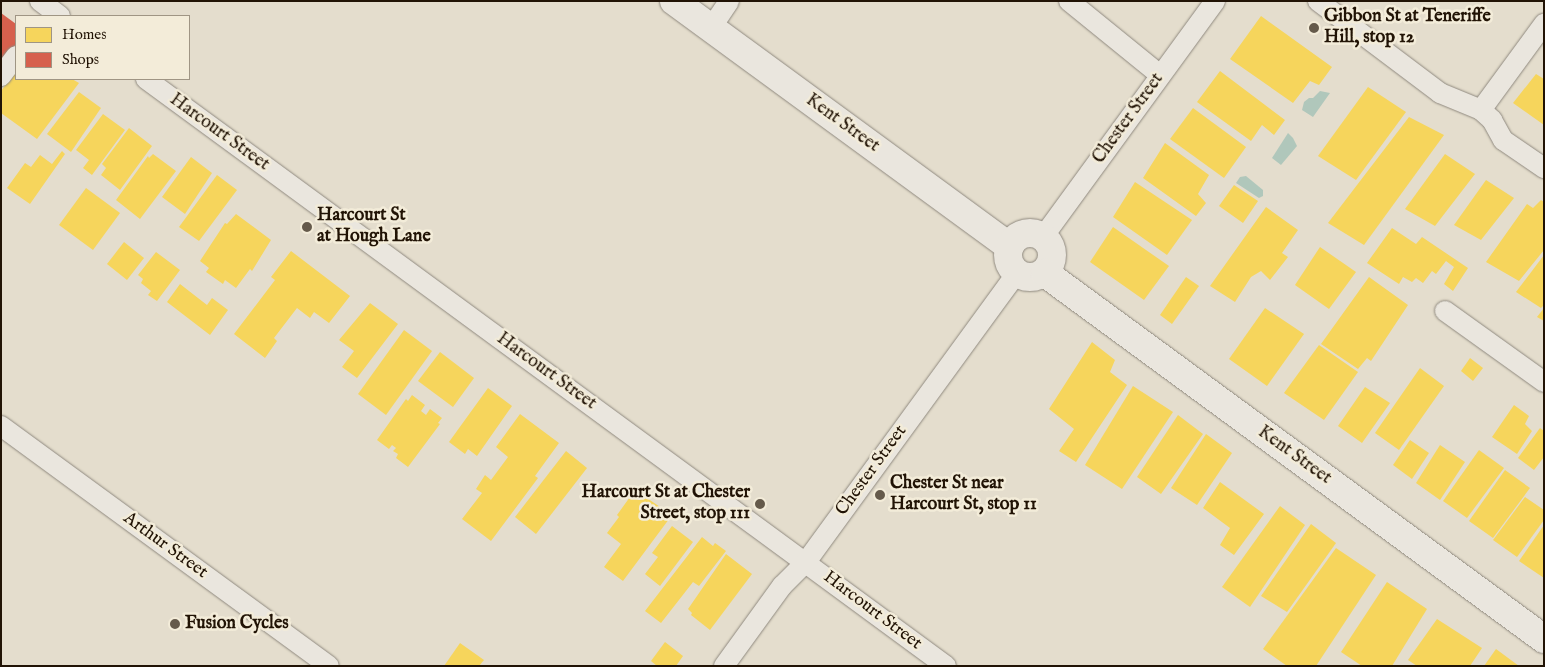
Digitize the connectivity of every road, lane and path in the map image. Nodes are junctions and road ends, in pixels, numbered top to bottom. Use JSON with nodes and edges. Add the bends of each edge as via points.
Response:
{"nodes":[{"id":1,"x":674,"y":1,"type":"edge"},
{"id":2,"x":729,"y":1,"type":"edge"},
{"id":3,"x":1069,"y":1,"type":"edge"},
{"id":4,"x":1215,"y":1,"type":"edge"},
{"id":5,"x":1318,"y":1,"type":"edge"},
{"id":6,"x":1544,"y":24,"type":"edge"},
{"id":7,"x":711,"y":28,"type":"junction"},
{"id":8,"x":15,"y":57,"type":"edge"},
{"id":9,"x":1160,"y":75,"type":"junction"},
{"id":10,"x":1,"y":76,"type":"edge"},
{"id":11,"x":147,"y":80,"type":"edge"},
{"id":12,"x":1482,"y":110,"type":"junction"},
{"id":13,"x":1544,"y":168,"type":"edge"},
{"id":14,"x":1043,"y":237,"type":"junction"},
{"id":15,"x":1010,"y":247,"type":"junction"},
{"id":16,"x":1016,"y":273,"type":"junction"},
{"id":17,"x":1045,"y":273,"type":"junction"},
{"id":18,"x":1445,"y":311,"type":"dead end"},
{"id":19,"x":1544,"y":382,"type":"edge"},
{"id":20,"x":1,"y":426,"type":"edge"},
{"id":21,"x":806,"y":562,"type":"junction"},
{"id":22,"x":1544,"y":640,"type":"edge"},
{"id":23,"x":329,"y":666,"type":"edge"},
{"id":24,"x":724,"y":666,"type":"edge"},
{"id":25,"x":946,"y":666,"type":"edge"}],
"edges":[{"from":1,"to":7,"type":"street","name":"Kent Street"},
{"from":2,"to":7,"type":"street"},
{"from":3,"to":9,"type":"street"},
{"from":4,"to":9,"type":"street","name":"Chester Street"},
{"from":5,"to":12,"type":"street","via":[[1440,93]]},
{"from":6,"to":12,"type":"street"},
{"from":7,"to":15,"type":"street","name":"Kent Street"},
{"from":8,"to":10,"type":"street"},
{"from":9,"to":14,"type":"street","name":"Chester Street"},
{"from":11,"to":21,"type":"street","name":"Harcourt Street"},
{"from":12,"to":13,"type":"street","via":[[1503,140]]},
{"from":14,"to":15,"type":"street","via":[[1025,234]]},
{"from":14,"to":17,"type":"street","via":[[1053,254]]},
{"from":15,"to":16,"type":"street","via":[[1009,261]]},
{"from":16,"to":17,"type":"street","via":[[1031,278]]},
{"from":16,"to":21,"type":"street","name":"Chester Street"},
{"from":17,"to":22,"type":"street","name":"Kent Street"},
{"from":18,"to":19,"type":"street"},
{"from":20,"to":23,"type":"street","name":"Arthur Street"},
{"from":21,"to":24,"type":"street","name":"Chester Street","via":[[787,579]]},
{"from":21,"to":25,"type":"street","name":"Harcourt Street"}]}
